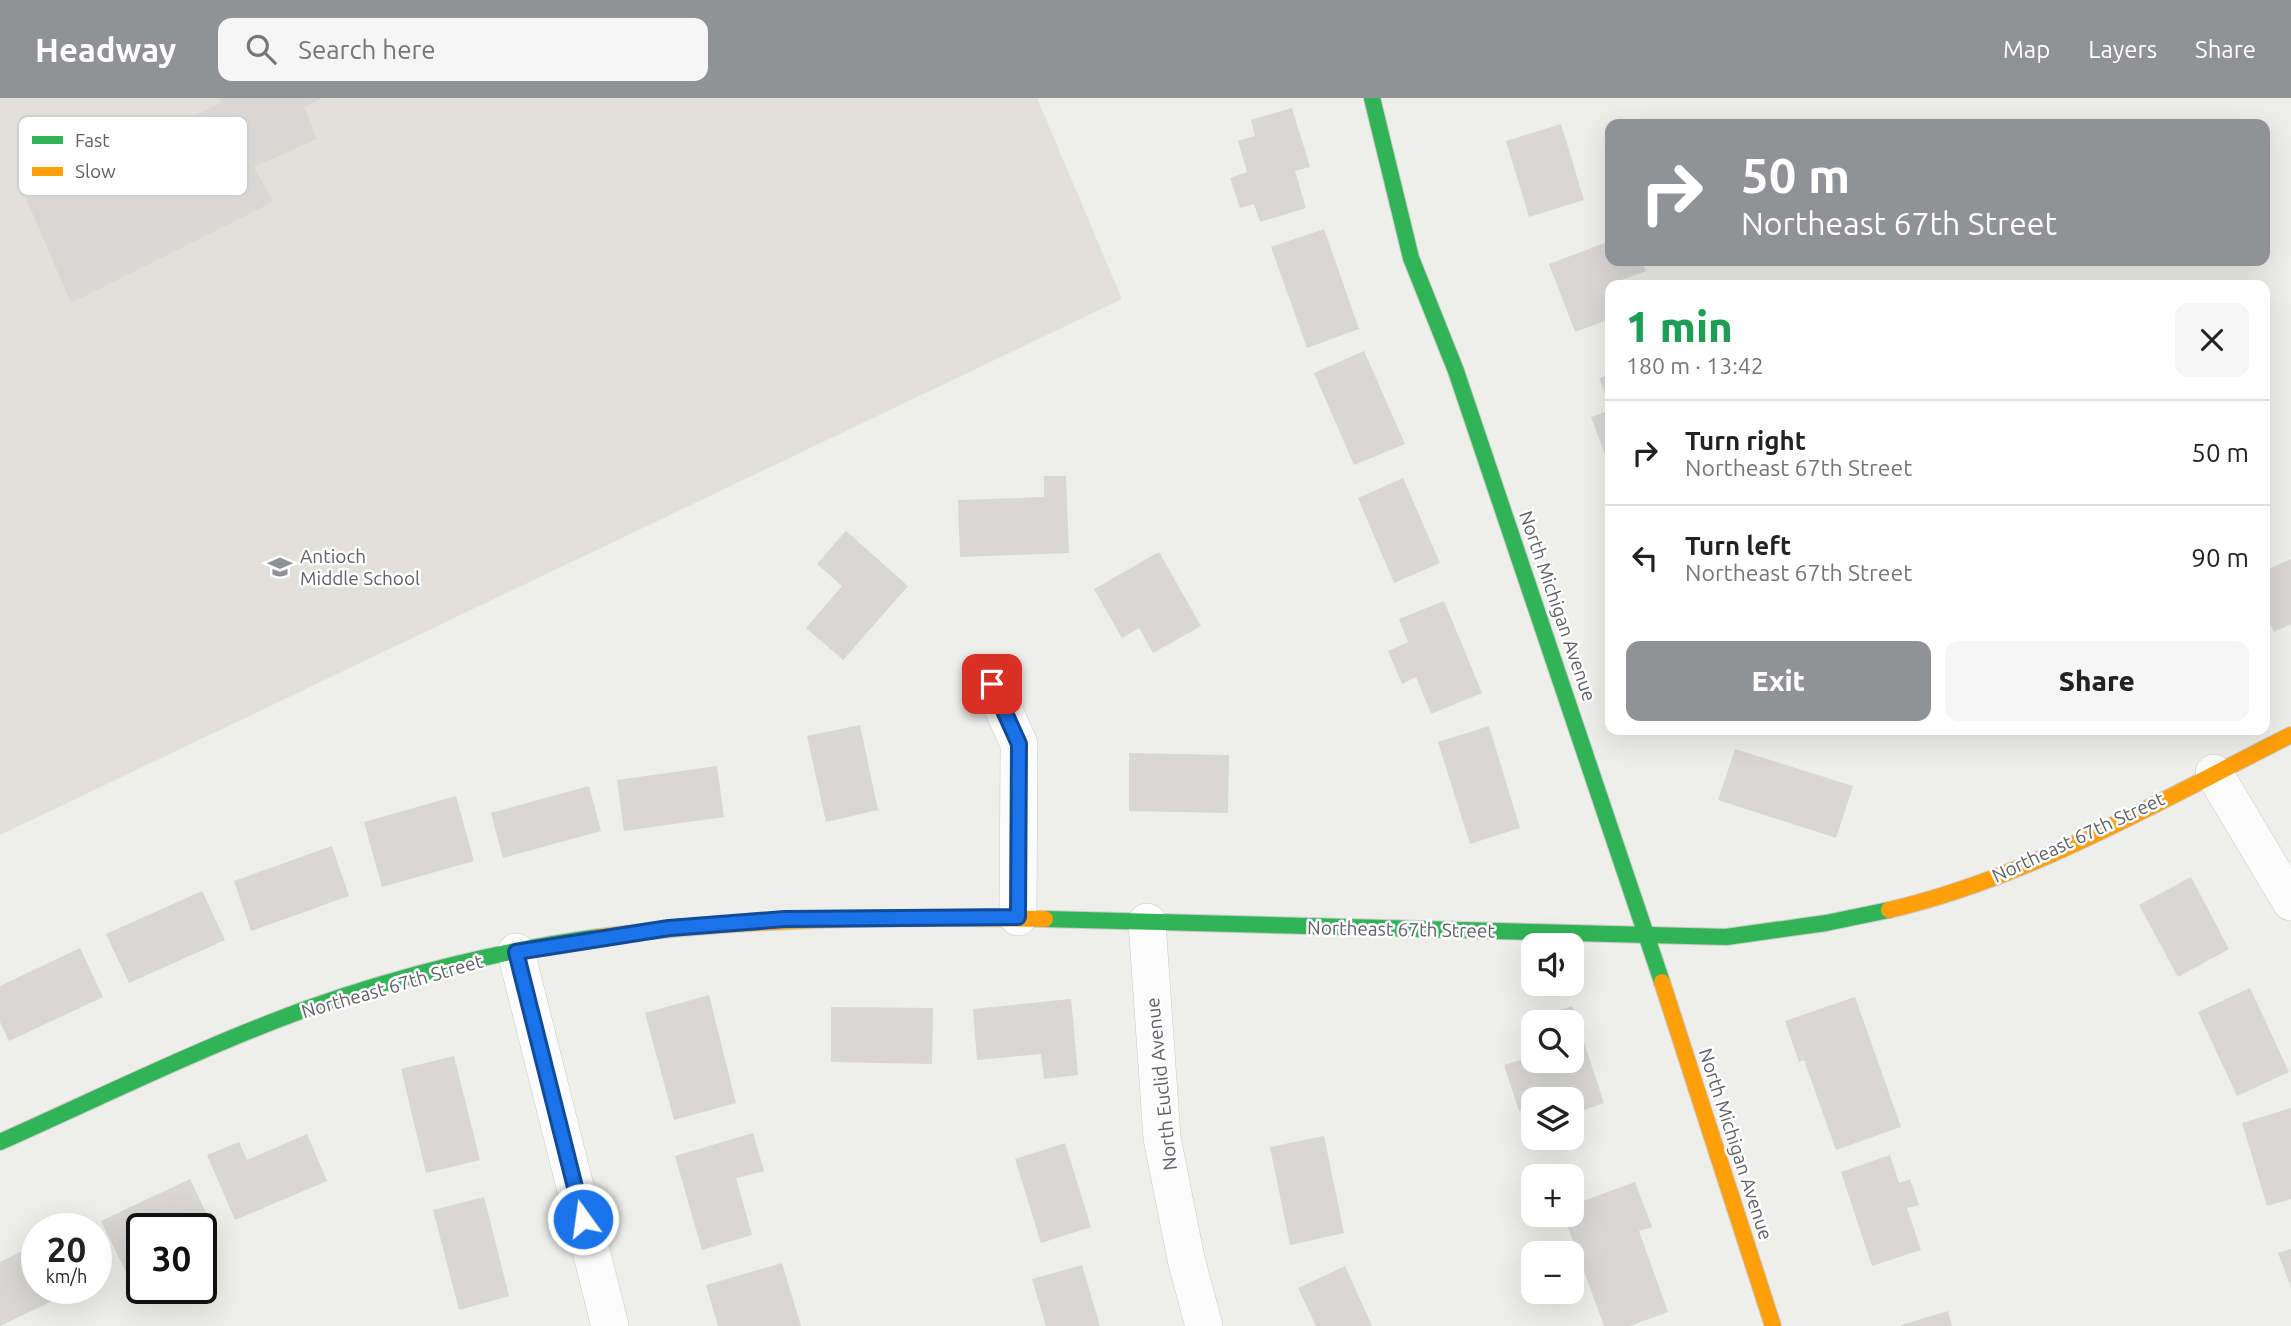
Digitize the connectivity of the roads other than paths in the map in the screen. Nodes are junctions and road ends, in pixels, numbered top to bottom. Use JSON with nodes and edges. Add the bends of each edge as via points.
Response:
{"nodes":[{"id":1,"x":1372,"y":98,"type":"edge"},
{"id":2,"x":992,"y":684,"type":"dead end"},
{"id":3,"x":2291,"y":735,"type":"edge"},
{"id":4,"x":2214,"y":773,"type":"junction"},
{"id":5,"x":2291,"y":902,"type":"edge"},
{"id":6,"x":1018,"y":917,"type":"junction"},
{"id":7,"x":1147,"y":922,"type":"junction"},
{"id":8,"x":1647,"y":935,"type":"junction"},
{"id":9,"x":516,"y":952,"type":"junction"},
{"id":10,"x":0,"y":1142,"type":"edge"},
{"id":11,"x":610,"y":1326,"type":"edge"},
{"id":12,"x":1204,"y":1326,"type":"edge"},
{"id":13,"x":1773,"y":1326,"type":"edge"}],
"edges":[{"from":1,"to":8,"type":"street","name":"North Michigan Avenue","via":[[1401,220],[1429,308],[1456,371]]},
{"from":2,"to":6,"type":"street","via":[[1019,744]]},
{"from":3,"to":4,"type":"street","name":"Northeast 67th Street"},
{"from":4,"to":5,"type":"street"},
{"from":4,"to":8,"type":"street","name":"Northeast 67th Street","via":[[2047,855],[1922,901],[1825,924],[1726,937]]},
{"from":6,"to":7,"type":"street","name":"Northeast 67th Street"},
{"from":6,"to":9,"type":"street","name":"Northeast 67th Street","via":[[772,920],[669,928]]},
{"from":7,"to":8,"type":"street","name":"Northeast 67th Street"},
{"from":7,"to":12,"type":"street","name":"North Euclid Avenue","via":[[1162,1138]]},
{"from":8,"to":13,"type":"street","name":"North Michigan Avenue"},
{"from":9,"to":10,"type":"street","name":"Northeast 67th Street","via":[[413,976],[278,1020]]},
{"from":9,"to":11,"type":"street"}]}
